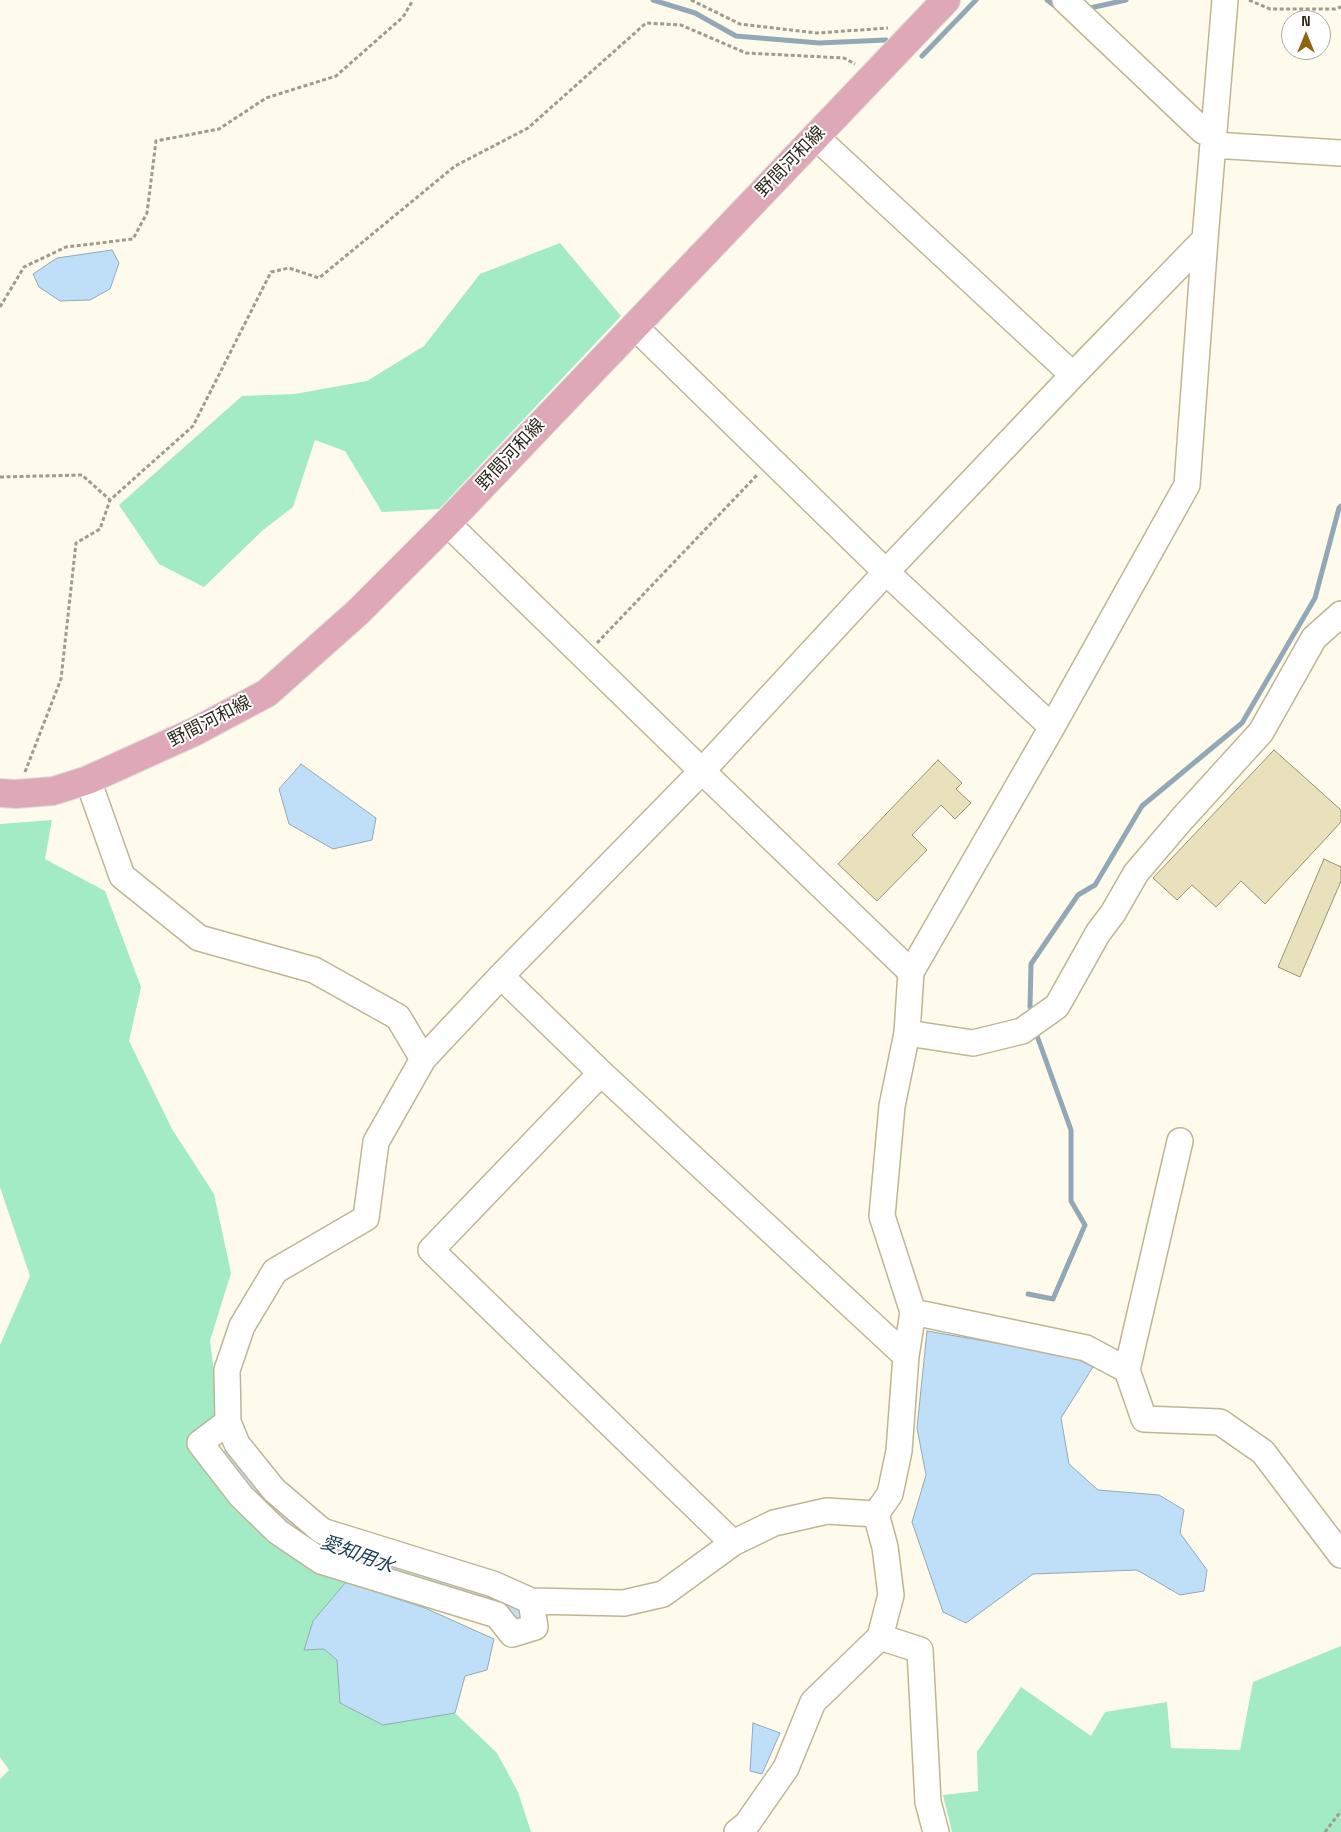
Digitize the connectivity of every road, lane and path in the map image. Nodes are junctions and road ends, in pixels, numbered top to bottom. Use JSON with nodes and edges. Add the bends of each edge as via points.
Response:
{"nodes":[{"id":1,"x":413,"y":0,"type":"edge"},
{"id":2,"x":691,"y":0,"type":"edge"},
{"id":3,"x":946,"y":0,"type":"edge"},
{"id":4,"x":1066,"y":0,"type":"edge"},
{"id":5,"x":1225,"y":0,"type":"edge"},
{"id":6,"x":1249,"y":0,"type":"edge"},
{"id":7,"x":1341,"y":6,"type":"edge"},
{"id":8,"x":912,"y":35,"type":"junction"},
{"id":9,"x":876,"y":74,"type":"junction"},
{"id":10,"x":816,"y":136,"type":"junction"},
{"id":11,"x":1213,"y":140,"type":"junction"},
{"id":12,"x":1341,"y":153,"type":"edge"},
{"id":13,"x":1205,"y":239,"type":"junction"},
{"id":14,"x":0,"y":307,"type":"edge"},
{"id":15,"x":634,"y":326,"type":"junction"},
{"id":16,"x":1073,"y":375,"type":"junction"},
{"id":17,"x":772,"y":461,"type":"junction"},
{"id":18,"x":0,"y":477,"type":"edge"},
{"id":19,"x":110,"y":500,"type":"junction"},
{"id":20,"x":448,"y":523,"type":"junction"},
{"id":21,"x":886,"y":572,"type":"junction"},
{"id":22,"x":1341,"y":614,"type":"edge"},
{"id":23,"x":584,"y":656,"type":"junction"},
{"id":24,"x":1052,"y":727,"type":"junction"},
{"id":25,"x":702,"y":771,"type":"junction"},
{"id":26,"x":88,"y":780,"type":"junction"},
{"id":27,"x":8,"y":793,"type":"edge"},
{"id":28,"x":911,"y":972,"type":"junction"},
{"id":29,"x":501,"y":976,"type":"junction"},
{"id":30,"x":907,"y":1033,"type":"junction"},
{"id":31,"x":423,"y":1059,"type":"junction"},
{"id":32,"x":601,"y":1074,"type":"junction"},
{"id":33,"x":1180,"y":1141,"type":"dead end"},
{"id":34,"x":913,"y":1312,"type":"junction"},
{"id":35,"x":906,"y":1356,"type":"junction"},
{"id":36,"x":1127,"y":1370,"type":"junction"},
{"id":37,"x":228,"y":1422,"type":"junction"},
{"id":38,"x":876,"y":1514,"type":"junction"},
{"id":39,"x":734,"y":1543,"type":"junction"},
{"id":40,"x":1341,"y":1555,"type":"edge"},
{"id":41,"x":531,"y":1602,"type":"junction"},
{"id":42,"x":880,"y":1637,"type":"junction"},
{"id":43,"x":1341,"y":1811,"type":"edge"},
{"id":44,"x":737,"y":1832,"type":"edge"},
{"id":45,"x":936,"y":1832,"type":"edge"},
{"id":46,"x":1325,"y":1832,"type":"edge"}],
"edges":[{"from":1,"to":14,"type":"path","via":[[403,17],[336,76],[266,98],[219,129],[156,141],[146,213],[133,239],[66,247],[24,267]]},
{"from":2,"to":8,"type":"path","via":[[740,24],[817,33],[891,28]]},
{"from":3,"to":8,"type":"main road","name":"野間河和線"},
{"from":4,"to":11,"type":"street"},
{"from":5,"to":11,"type":"street"},
{"from":6,"to":7,"type":"path","via":[[1270,9],[1335,9]]},
{"from":8,"to":9,"type":"main road","name":"野間河和線"},
{"from":9,"to":10,"type":"main road","name":"野間河和線"},
{"from":9,"to":19,"type":"path","via":[[844,58],[746,53],[681,25],[646,23],[528,128],[455,166],[319,278],[289,268],[271,272],[193,426]]},
{"from":10,"to":15,"type":"main road","name":"野間河和線"},
{"from":10,"to":16,"type":"street"},
{"from":11,"to":12,"type":"street"},
{"from":11,"to":13,"type":"street"},
{"from":13,"to":16,"type":"street"},
{"from":13,"to":24,"type":"street","via":[[1187,485]]},
{"from":15,"to":17,"type":"street"},
{"from":15,"to":20,"type":"main road","name":"野間河和線"},
{"from":16,"to":21,"type":"street"},
{"from":17,"to":21,"type":"street"},
{"from":17,"to":23,"type":"path"},
{"from":18,"to":19,"type":"path","via":[[82,475]]},
{"from":19,"to":27,"type":"path","via":[[100,529],[76,543],[61,679]]},
{"from":20,"to":23,"type":"street"},
{"from":20,"to":26,"type":"main road","name":"野間河和線","via":[[357,613],[267,693]]},
{"from":21,"to":24,"type":"street"},
{"from":21,"to":25,"type":"street"},
{"from":22,"to":30,"type":"street","via":[[1314,638],[1261,732],[1136,873],[1057,1006],[1022,1031],[972,1043]]},
{"from":23,"to":25,"type":"street"},
{"from":24,"to":28,"type":"street"},
{"from":25,"to":28,"type":"street"},
{"from":25,"to":29,"type":"street"},
{"from":26,"to":27,"type":"main road","name":"野間河和線","via":[[53,790]]},
{"from":26,"to":31,"type":"street","via":[[122,876],[199,938],[314,970],[398,1017]]},
{"from":28,"to":30,"type":"street"},
{"from":29,"to":31,"type":"street"},
{"from":29,"to":32,"type":"street"},
{"from":30,"to":34,"type":"street","via":[[892,1106],[882,1216]]},
{"from":31,"to":37,"type":"street","via":[[376,1142],[366,1218],[274,1270],[242,1326],[227,1370]]},
{"from":32,"to":35,"type":"street"},
{"from":32,"to":39,"type":"street","via":[[431,1250]]},
{"from":33,"to":36,"type":"street"},
{"from":34,"to":35,"type":"street"},
{"from":34,"to":36,"type":"street","via":[[1086,1348]]},
{"from":35,"to":38,"type":"street","via":[[899,1451],[890,1494]]},
{"from":36,"to":40,"type":"street","via":[[1144,1419],[1220,1422],[1263,1452]]},
{"from":37,"to":41,"type":"street","via":[[238,1444],[274,1490],[322,1531],[493,1584]]},
{"from":37,"to":41,"type":"street","via":[[200,1443],[241,1496],[278,1532],[321,1561],[497,1615],[512,1634],[534,1627]]},
{"from":38,"to":39,"type":"street","via":[[827,1511],[774,1523]]},
{"from":38,"to":42,"type":"street","via":[[886,1547],[891,1595]]},
{"from":39,"to":41,"type":"street","via":[[664,1594],[624,1603]]},
{"from":42,"to":44,"type":"street","via":[[813,1702],[786,1768],[747,1824]]},
{"from":42,"to":45,"type":"street","via":[[920,1650],[928,1802]]},
{"from":43,"to":46,"type":"path"}]}
